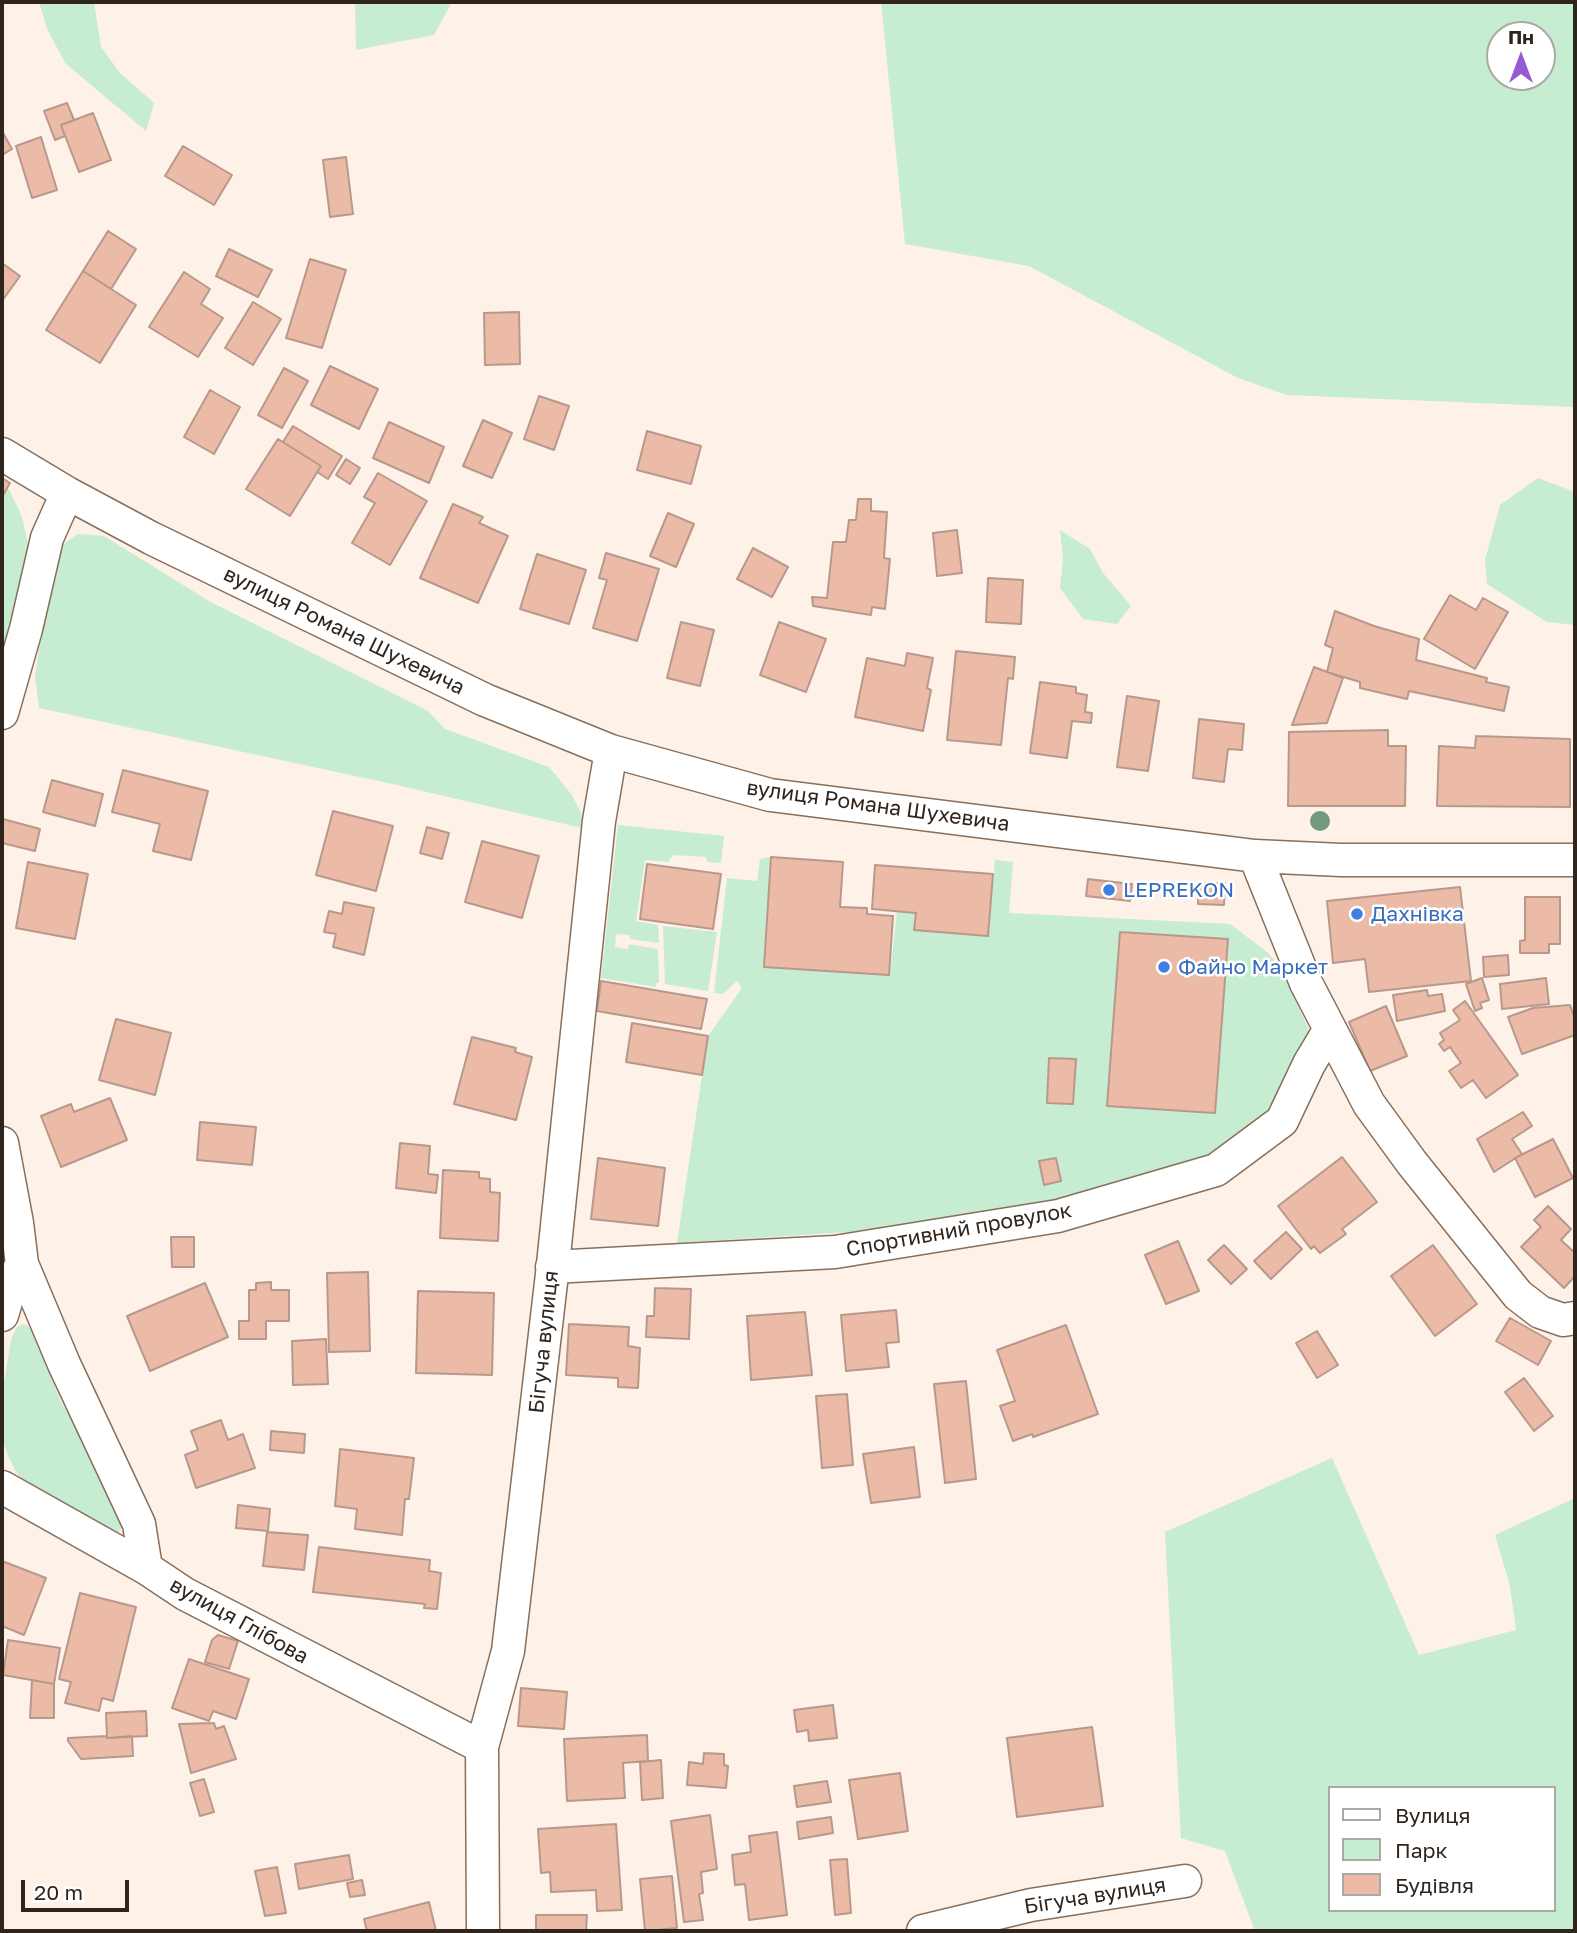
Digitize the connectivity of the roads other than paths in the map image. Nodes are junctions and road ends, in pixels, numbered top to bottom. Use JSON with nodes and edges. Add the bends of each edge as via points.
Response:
{"nodes":[{"id":1,"x":2,"y":454,"type":"edge"},
{"id":2,"x":67,"y":493,"type":"junction"},
{"id":3,"x":2,"y":713,"type":"edge"},
{"id":4,"x":611,"y":751,"type":"junction"},
{"id":5,"x":1255,"y":856,"type":"junction"},
{"id":6,"x":1575,"y":860,"type":"edge"},
{"id":7,"x":1330,"y":1029,"type":"junction"},
{"id":8,"x":2,"y":1143,"type":"edge"},
{"id":9,"x":22,"y":1264,"type":"junction"},
{"id":10,"x":552,"y":1267,"type":"junction"},
{"id":11,"x":2,"y":1315,"type":"edge"},
{"id":12,"x":1575,"y":1318,"type":"edge"},
{"id":13,"x":2,"y":1487,"type":"edge"},
{"id":14,"x":146,"y":1568,"type":"junction"},
{"id":15,"x":482,"y":1747,"type":"junction"},
{"id":16,"x":1185,"y":1881,"type":"dead end"},
{"id":17,"x":483,"y":1931,"type":"edge"},
{"id":18,"x":923,"y":1931,"type":"edge"}],
"edges":[{"from":1,"to":2,"type":"street","name":"вулиця Романа Шухевича"},
{"from":2,"to":3,"type":"street","via":[[47,538]]},
{"from":2,"to":4,"type":"street","name":"вулиця Романа Шухевича","via":[[485,700]]},
{"from":4,"to":5,"type":"street","name":"вулиця Романа Шухевича","via":[[770,795]]},
{"from":4,"to":10,"type":"street","name":"Бігуча вулиця","via":[[599,821]]},
{"from":5,"to":6,"type":"street","name":"вулиця Романа Шухевича"},
{"from":5,"to":7,"type":"street","via":[[1306,983]]},
{"from":7,"to":10,"type":"street","name":"Спортивний провулок","via":[[1282,1121],[1216,1170],[1058,1216],[835,1252]]},
{"from":7,"to":12,"type":"street","via":[[1369,1104],[1518,1295],[1540,1312],[1563,1320]]},
{"from":8,"to":9,"type":"street"},
{"from":9,"to":11,"type":"street"},
{"from":9,"to":14,"type":"street","via":[[139,1524]]},
{"from":10,"to":15,"type":"street","name":"Бігуча вулиця","via":[[508,1651]]},
{"from":13,"to":14,"type":"street","name":"вулиця Глібова"},
{"from":14,"to":15,"type":"street","name":"вулиця Глібова","via":[[185,1594]]},
{"from":15,"to":17,"type":"street","name":"Бігуча вулиця"},
{"from":16,"to":18,"type":"street","name":"Бігуча вулиця","via":[[1031,1905]]}]}
